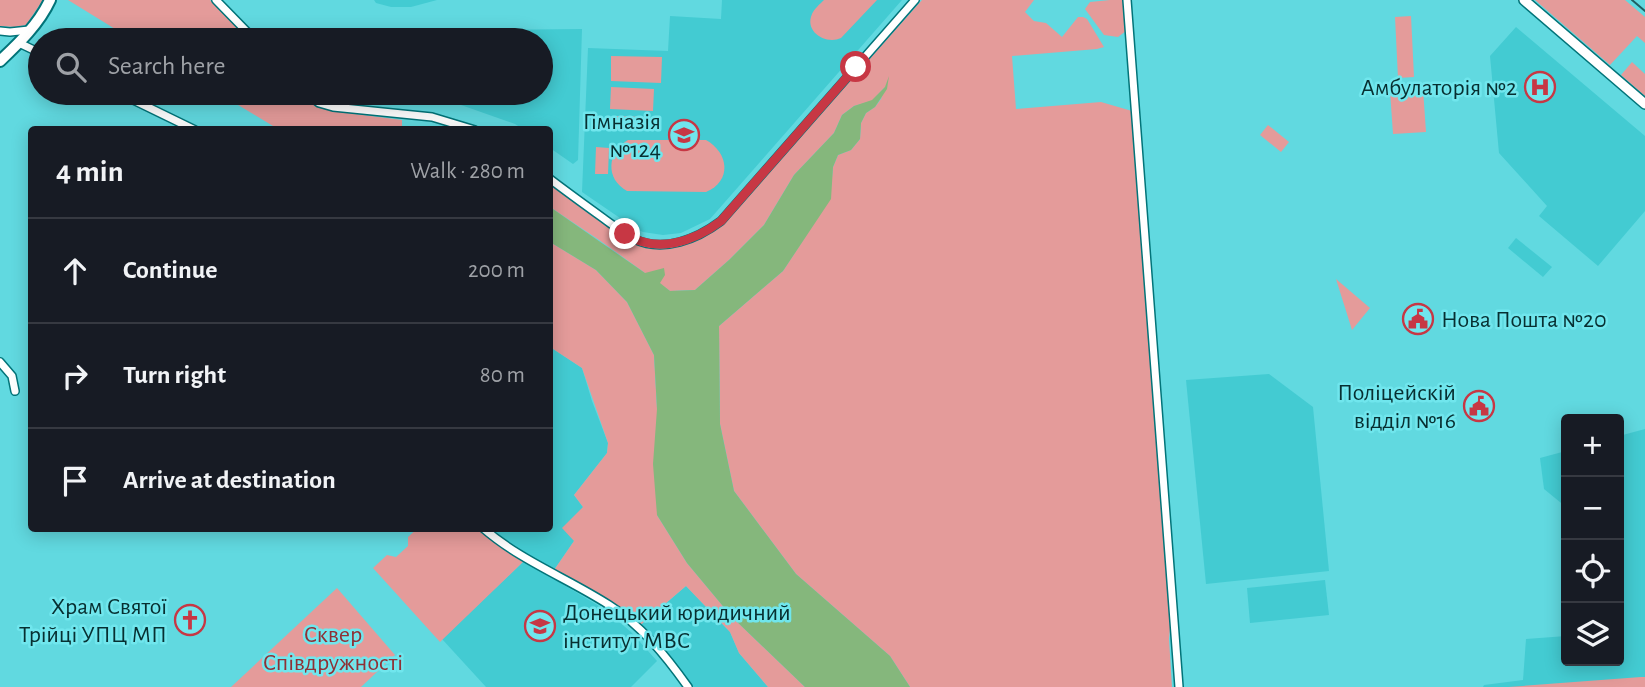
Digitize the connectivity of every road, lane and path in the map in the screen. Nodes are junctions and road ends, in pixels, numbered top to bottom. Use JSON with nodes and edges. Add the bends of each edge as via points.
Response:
{"nodes":[{"id":1,"x":50,"y":0,"type":"edge"},
{"id":2,"x":216,"y":0,"type":"edge"},
{"id":3,"x":915,"y":0,"type":"edge"},
{"id":4,"x":1127,"y":0,"type":"edge"},
{"id":5,"x":1524,"y":0,"type":"edge"},
{"id":6,"x":32,"y":28,"type":"edge"},
{"id":7,"x":243,"y":28,"type":"edge"},
{"id":8,"x":0,"y":30,"type":"edge"},
{"id":9,"x":28,"y":30,"type":"edge"},
{"id":10,"x":28,"y":32,"type":"edge"},
{"id":11,"x":19,"y":43,"type":"junction"},
{"id":12,"x":28,"y":47,"type":"edge"},
{"id":13,"x":0,"y":56,"type":"edge"},
{"id":14,"x":1645,"y":104,"type":"edge"},
{"id":15,"x":144,"y":105,"type":"edge"},
{"id":16,"x":326,"y":105,"type":"edge"},
{"id":17,"x":187,"y":126,"type":"edge"},
{"id":18,"x":462,"y":126,"type":"edge"},
{"id":19,"x":553,"y":181,"type":"edge"},
{"id":20,"x":0,"y":362,"type":"edge"},
{"id":21,"x":15,"y":391,"type":"dead end"},
{"id":22,"x":488,"y":532,"type":"edge"},
{"id":23,"x":688,"y":687,"type":"edge"},
{"id":24,"x":1179,"y":687,"type":"edge"}],
"edges":[{"from":1,"to":6,"type":"main road"},
{"from":2,"to":7,"type":"street"},
{"from":3,"to":19,"type":"street","via":[[709,230],[684,242],[642,242]]},
{"from":4,"to":24,"type":"street"},
{"from":5,"to":14,"type":"street"},
{"from":8,"to":9,"type":"street"},
{"from":10,"to":11,"type":"main road"},
{"from":11,"to":12,"type":"street"},
{"from":11,"to":13,"type":"main road"},
{"from":15,"to":17,"type":"street"},
{"from":16,"to":18,"type":"street","via":[[432,117]]},
{"from":20,"to":21,"type":"street","via":[[12,376]]},
{"from":22,"to":23,"type":"street","via":[[622,614],[667,657]]}]}
